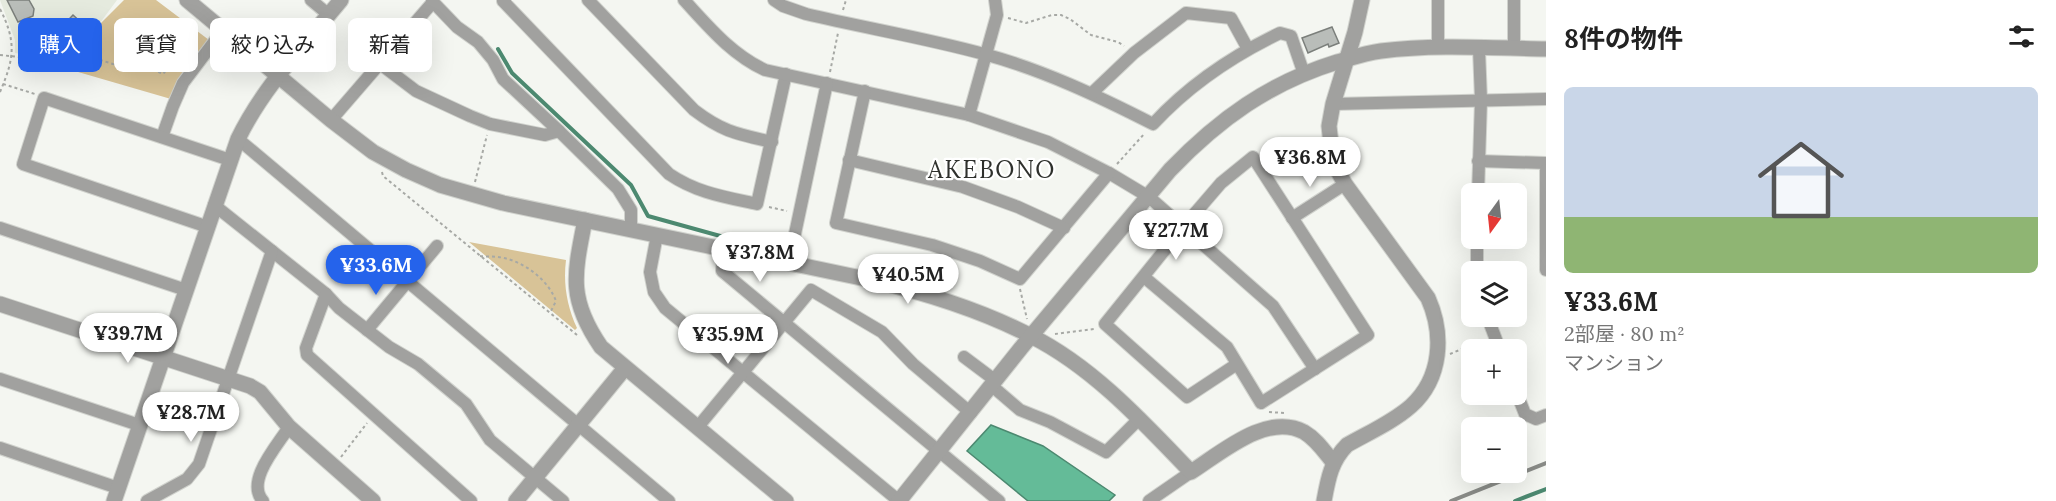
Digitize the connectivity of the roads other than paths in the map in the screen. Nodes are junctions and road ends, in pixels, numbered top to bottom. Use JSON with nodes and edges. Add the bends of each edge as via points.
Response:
{"nodes":[{"id":1,"x":187,"y":0,"type":"edge"},
{"id":2,"x":310,"y":0,"type":"edge"},
{"id":3,"x":341,"y":0,"type":"edge"},
{"id":4,"x":505,"y":0,"type":"edge"},
{"id":5,"x":588,"y":0,"type":"edge"},
{"id":6,"x":684,"y":0,"type":"edge"},
{"id":7,"x":774,"y":0,"type":"edge"},
{"id":8,"x":995,"y":0,"type":"edge"},
{"id":9,"x":1362,"y":0,"type":"edge"},
{"id":10,"x":1438,"y":0,"type":"edge"},
{"id":11,"x":1514,"y":0,"type":"edge"},
{"id":12,"x":433,"y":1,"type":"edge"},
{"id":13,"x":329,"y":15,"type":"junction"},
{"id":14,"x":418,"y":18,"type":"edge"},
{"id":15,"x":210,"y":19,"type":"edge"},
{"id":16,"x":1438,"y":47,"type":"junction"},
{"id":17,"x":210,"y":48,"type":"edge"},
{"id":18,"x":1514,"y":48,"type":"junction"},
{"id":19,"x":1248,"y":49,"type":"junction"},
{"id":20,"x":1479,"y":49,"type":"junction"},
{"id":21,"x":1546,"y":49,"type":"edge"},
{"id":22,"x":985,"y":54,"type":"junction"},
{"id":23,"x":1347,"y":59,"type":"junction"},
{"id":24,"x":274,"y":72,"type":"edge"},
{"id":25,"x":371,"y":72,"type":"edge"},
{"id":26,"x":391,"y":72,"type":"edge"},
{"id":27,"x":786,"y":74,"type":"junction"},
{"id":28,"x":1304,"y":74,"type":"junction"},
{"id":29,"x":279,"y":76,"type":"junction"},
{"id":30,"x":828,"y":83,"type":"junction"},
{"id":31,"x":865,"y":92,"type":"junction"},
{"id":32,"x":1092,"y":93,"type":"junction"},
{"id":33,"x":1546,"y":99,"type":"edge"},
{"id":34,"x":1481,"y":100,"type":"junction"},
{"id":35,"x":1333,"y":104,"type":"junction"},
{"id":36,"x":969,"y":115,"type":"junction"},
{"id":37,"x":331,"y":120,"type":"junction"},
{"id":38,"x":559,"y":131,"type":"junction"},
{"id":39,"x":162,"y":137,"type":"junction"},
{"id":40,"x":238,"y":139,"type":"junction"},
{"id":41,"x":772,"y":142,"type":"junction"},
{"id":42,"x":230,"y":160,"type":"junction"},
{"id":43,"x":849,"y":160,"type":"junction"},
{"id":44,"x":1478,"y":161,"type":"junction"},
{"id":45,"x":1546,"y":163,"type":"edge"},
{"id":46,"x":1546,"y":170,"type":"edge"},
{"id":47,"x":1109,"y":173,"type":"junction"},
{"id":48,"x":1345,"y":183,"type":"junction"},
{"id":49,"x":1478,"y":183,"type":"edge"},
{"id":50,"x":1149,"y":196,"type":"junction"},
{"id":51,"x":214,"y":205,"type":"junction"},
{"id":52,"x":1292,"y":218,"type":"junction"},
{"id":53,"x":585,"y":220,"type":"junction"},
{"id":54,"x":1184,"y":226,"type":"junction"},
{"id":55,"x":208,"y":227,"type":"junction"},
{"id":56,"x":0,"y":228,"type":"edge"},
{"id":57,"x":1064,"y":228,"type":"junction"},
{"id":58,"x":631,"y":230,"type":"junction"},
{"id":59,"x":657,"y":235,"type":"junction"},
{"id":60,"x":437,"y":246,"type":"dead end"},
{"id":61,"x":724,"y":249,"type":"junction"},
{"id":62,"x":272,"y":251,"type":"junction"},
{"id":63,"x":789,"y":262,"type":"junction"},
{"id":64,"x":1546,"y":270,"type":"edge"},
{"id":65,"x":1144,"y":276,"type":"junction"},
{"id":66,"x":408,"y":281,"type":"junction"},
{"id":67,"x":186,"y":290,"type":"junction"},
{"id":68,"x":326,"y":294,"type":"junction"},
{"id":69,"x":0,"y":304,"type":"edge"},
{"id":70,"x":783,"y":322,"type":"junction"},
{"id":71,"x":367,"y":330,"type":"junction"},
{"id":72,"x":1032,"y":336,"type":"junction"},
{"id":73,"x":964,"y":357,"type":"dead end"},
{"id":74,"x":162,"y":358,"type":"junction"},
{"id":75,"x":1237,"y":364,"type":"junction"},
{"id":76,"x":625,"y":368,"type":"junction"},
{"id":77,"x":1315,"y":369,"type":"junction"},
{"id":78,"x":743,"y":372,"type":"junction"},
{"id":79,"x":0,"y":379,"type":"edge"},
{"id":80,"x":227,"y":380,"type":"junction"},
{"id":81,"x":994,"y":383,"type":"junction"},
{"id":82,"x":1521,"y":405,"type":"edge"},
{"id":83,"x":971,"y":413,"type":"junction"},
{"id":84,"x":1546,"y":416,"type":"edge"},
{"id":85,"x":1140,"y":418,"type":"junction"},
{"id":86,"x":139,"y":425,"type":"junction"},
{"id":87,"x":578,"y":425,"type":"junction"},
{"id":88,"x":289,"y":427,"type":"junction"},
{"id":89,"x":697,"y":428,"type":"junction"},
{"id":90,"x":0,"y":448,"type":"edge"},
{"id":91,"x":939,"y":452,"type":"junction"},
{"id":92,"x":1333,"y":462,"type":"junction"},
{"id":93,"x":1191,"y":472,"type":"junction"},
{"id":94,"x":535,"y":477,"type":"junction"},
{"id":95,"x":116,"y":494,"type":"edge"},
{"id":96,"x":147,"y":501,"type":"edge"},
{"id":97,"x":263,"y":501,"type":"edge"},
{"id":98,"x":373,"y":501,"type":"edge"},
{"id":99,"x":471,"y":501,"type":"edge"},
{"id":100,"x":516,"y":501,"type":"edge"},
{"id":101,"x":563,"y":501,"type":"edge"},
{"id":102,"x":669,"y":501,"type":"edge"},
{"id":103,"x":786,"y":501,"type":"edge"},
{"id":104,"x":899,"y":501,"type":"edge"},
{"id":105,"x":999,"y":501,"type":"edge"},
{"id":106,"x":1149,"y":501,"type":"edge"},
{"id":107,"x":1324,"y":501,"type":"edge"}],
"edges":[{"from":1,"to":15,"type":"street"},
{"from":2,"to":13,"type":"street"},
{"from":3,"to":13,"type":"street"},
{"from":4,"to":41,"type":"street","via":[[669,174],[687,186],[757,204]]},
{"from":5,"to":41,"type":"street","via":[[694,110],[734,134]]},
{"from":6,"to":27,"type":"street","via":[[728,47],[748,62]]},
{"from":7,"to":22,"type":"street","via":[[799,12]]},
{"from":8,"to":22,"type":"street","via":[[997,15]]},
{"from":9,"to":23,"type":"street"},
{"from":10,"to":16,"type":"street"},
{"from":11,"to":18,"type":"street"},
{"from":12,"to":14,"type":"street"},
{"from":12,"to":38,"type":"street","via":[[457,27],[478,42],[503,79]]},
{"from":13,"to":29,"type":"street"},
{"from":16,"to":20,"type":"street"},
{"from":16,"to":23,"type":"street"},
{"from":17,"to":39,"type":"street","via":[[183,84]]},
{"from":18,"to":20,"type":"street"},
{"from":18,"to":21,"type":"street"},
{"from":19,"to":28,"type":"street","via":[[1280,33],[1291,36]]},
{"from":19,"to":32,"type":"street","via":[[1199,80],[1153,124]]},
{"from":19,"to":32,"type":"street","via":[[1231,18],[1186,13],[1134,53]]},
{"from":20,"to":34,"type":"street"},
{"from":22,"to":32,"type":"street"},
{"from":22,"to":36,"type":"street"},
{"from":23,"to":28,"type":"street"},
{"from":23,"to":35,"type":"street"},
{"from":24,"to":29,"type":"street"},
{"from":25,"to":37,"type":"street"},
{"from":26,"to":38,"type":"street","via":[[416,91],[490,124],[545,135]]},
{"from":27,"to":30,"type":"street"},
{"from":27,"to":41,"type":"street"},
{"from":28,"to":50,"type":"street","via":[[1226,117],[1197,142]]},
{"from":29,"to":37,"type":"street"},
{"from":29,"to":40,"type":"street","via":[[250,115]]},
{"from":30,"to":31,"type":"street"},
{"from":30,"to":63,"type":"street"},
{"from":31,"to":36,"type":"street"},
{"from":31,"to":43,"type":"street"},
{"from":33,"to":34,"type":"street"},
{"from":34,"to":35,"type":"street"},
{"from":34,"to":44,"type":"street"},
{"from":35,"to":48,"type":"street","via":[[1330,144],[1333,162]]},
{"from":36,"to":47,"type":"street","via":[[1048,142]]},
{"from":37,"to":53,"type":"street","via":[[373,152],[440,185]]},
{"from":38,"to":58,"type":"street","via":[[618,189],[631,210]]},
{"from":39,"to":42,"type":"street"},
{"from":39,"to":55,"type":"street","via":[[44,98],[23,164]]},
{"from":40,"to":42,"type":"street"},
{"from":40,"to":66,"type":"street"},
{"from":42,"to":51,"type":"street"},
{"from":43,"to":57,"type":"street","via":[[963,187]]},
{"from":43,"to":57,"type":"street","via":[[836,223],[932,245],[1020,279]]},
{"from":44,"to":45,"type":"street"},
{"from":44,"to":49,"type":"street"},
{"from":46,"to":64,"type":"street"},
{"from":47,"to":50,"type":"street"},
{"from":47,"to":57,"type":"street"},
{"from":48,"to":52,"type":"street"},
{"from":48,"to":92,"type":"street","via":[[1428,298],[1435,312],[1438,346],[1430,379],[1411,406],[1347,445]]},
{"from":50,"to":54,"type":"street"},
{"from":50,"to":72,"type":"street"},
{"from":51,"to":55,"type":"street"},
{"from":51,"to":62,"type":"street"},
{"from":52,"to":54,"type":"street","via":[[1253,157],[1221,183]]},
{"from":52,"to":77,"type":"street","via":[[1368,335]]},
{"from":53,"to":58,"type":"street"},
{"from":53,"to":76,"type":"street","via":[[574,278],[581,312],[601,347]]},
{"from":54,"to":65,"type":"street"},
{"from":54,"to":77,"type":"street","via":[[1273,306]]},
{"from":55,"to":67,"type":"street"},
{"from":56,"to":67,"type":"street"},
{"from":58,"to":59,"type":"street"},
{"from":59,"to":61,"type":"street"},
{"from":59,"to":78,"type":"street","via":[[650,272],[654,292],[665,308]]},
{"from":60,"to":66,"type":"street"},
{"from":61,"to":63,"type":"street"},
{"from":61,"to":70,"type":"street","via":[[722,271]]},
{"from":62,"to":68,"type":"street"},
{"from":62,"to":80,"type":"street"},
{"from":63,"to":72,"type":"street","via":[[921,291]]},
{"from":65,"to":75,"type":"street","via":[[1227,347]]},
{"from":65,"to":75,"type":"street","via":[[1105,324],[1187,397]]},
{"from":66,"to":71,"type":"street"},
{"from":66,"to":87,"type":"street"},
{"from":67,"to":74,"type":"street"},
{"from":68,"to":71,"type":"street"},
{"from":68,"to":99,"type":"street","via":[[306,348],[307,355]]},
{"from":69,"to":74,"type":"street"},
{"from":70,"to":78,"type":"street"},
{"from":70,"to":83,"type":"street","via":[[812,290],[882,332]]},
{"from":70,"to":91,"type":"street"},
{"from":71,"to":94,"type":"street","via":[[418,364],[466,404],[490,440]]},
{"from":72,"to":81,"type":"street"},
{"from":72,"to":85,"type":"street","via":[[1095,380]]},
{"from":73,"to":81,"type":"street"},
{"from":74,"to":80,"type":"street"},
{"from":74,"to":86,"type":"street"},
{"from":75,"to":77,"type":"street","via":[[1261,403]]},
{"from":76,"to":87,"type":"street"},
{"from":76,"to":89,"type":"street"},
{"from":78,"to":89,"type":"street"},
{"from":78,"to":104,"type":"street"},
{"from":79,"to":86,"type":"street"},
{"from":80,"to":88,"type":"street","via":[[260,392]]},
{"from":80,"to":96,"type":"street","via":[[199,464],[187,480]]},
{"from":81,"to":83,"type":"street"},
{"from":81,"to":85,"type":"street","via":[[1020,410],[1106,452]]},
{"from":82,"to":84,"type":"street","via":[[1525,414],[1536,419]]},
{"from":83,"to":91,"type":"street"},
{"from":85,"to":93,"type":"street"},
{"from":86,"to":95,"type":"street"},
{"from":87,"to":94,"type":"street"},
{"from":87,"to":102,"type":"street"},
{"from":88,"to":97,"type":"street","via":[[258,477],[256,487]]},
{"from":88,"to":98,"type":"street"},
{"from":89,"to":103,"type":"street"},
{"from":90,"to":95,"type":"street"},
{"from":91,"to":104,"type":"street"},
{"from":91,"to":105,"type":"street"},
{"from":92,"to":93,"type":"street","via":[[1318,442],[1285,426],[1258,431]]},
{"from":92,"to":107,"type":"street"},
{"from":93,"to":106,"type":"street"},
{"from":94,"to":100,"type":"street"},
{"from":94,"to":101,"type":"street"}]}
